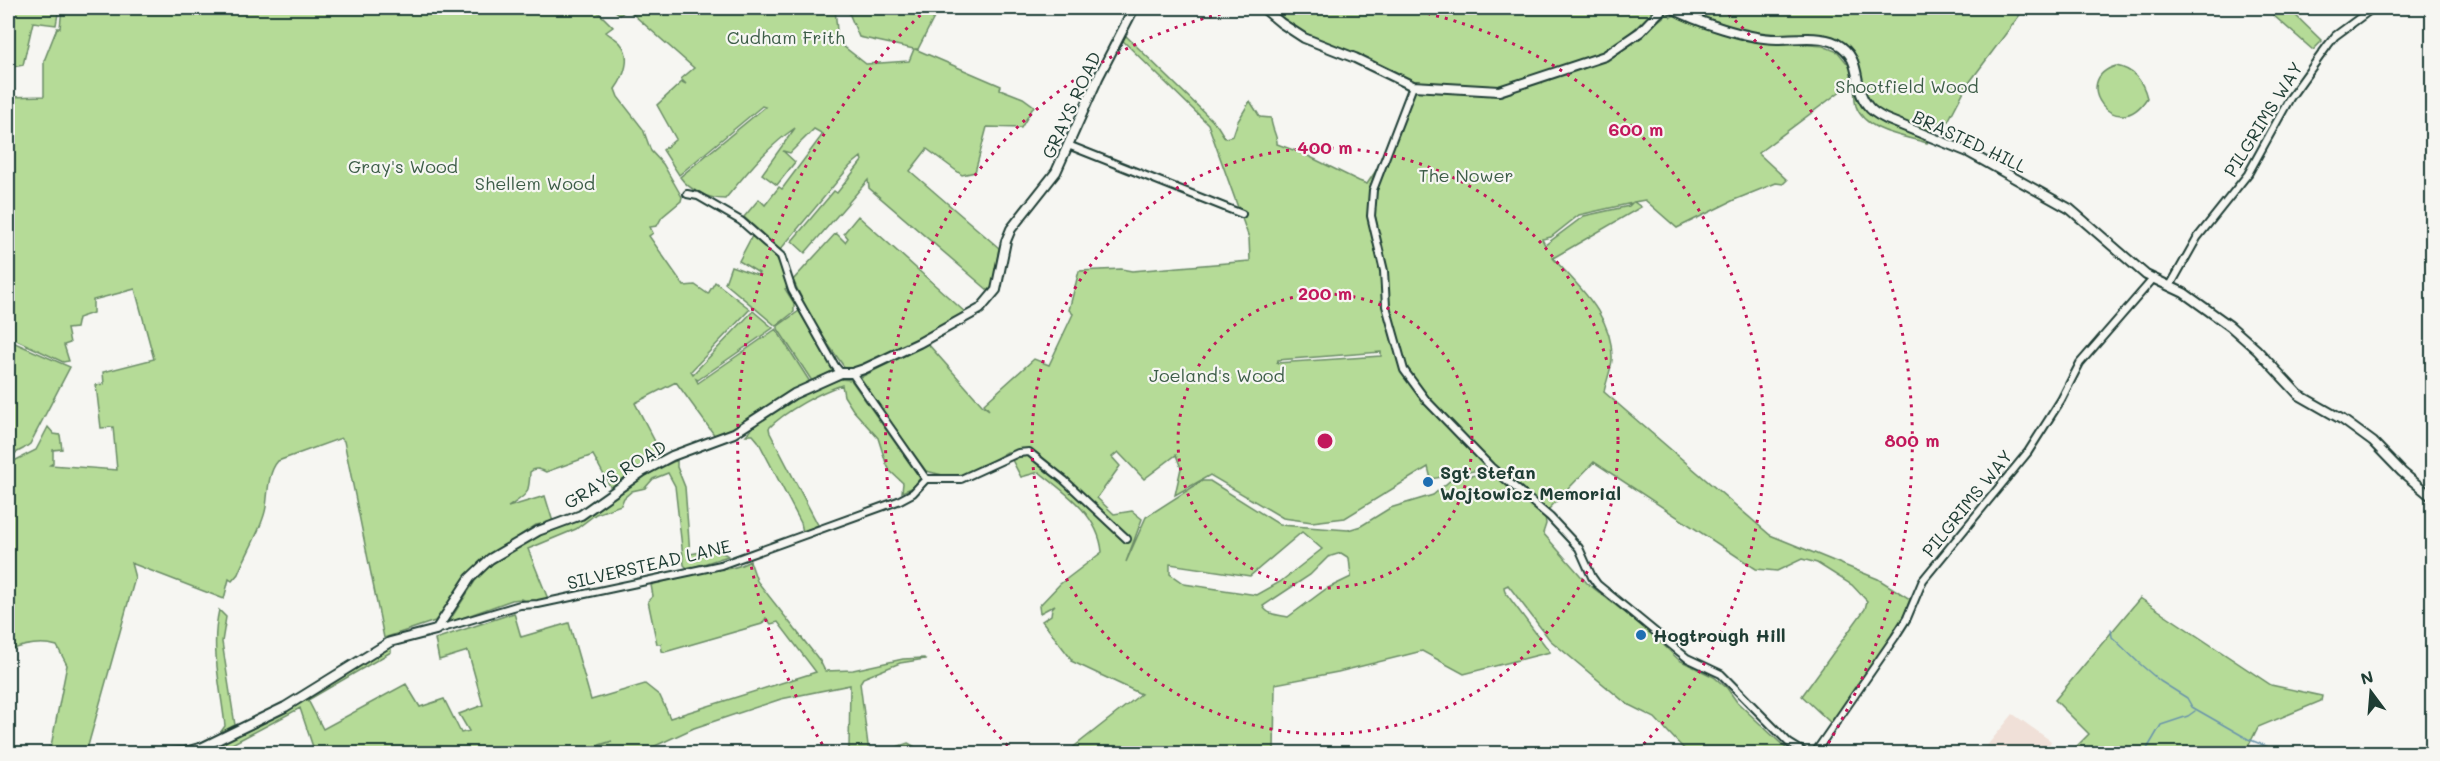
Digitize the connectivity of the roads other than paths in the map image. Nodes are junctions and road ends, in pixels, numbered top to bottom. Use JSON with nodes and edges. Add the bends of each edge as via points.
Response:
{"nodes":[{"id":1,"x":1134,"y":8,"type":"edge"},
{"id":2,"x":1263,"y":8,"type":"edge"},
{"id":3,"x":1663,"y":8,"type":"edge"},
{"id":4,"x":1672,"y":8,"type":"edge"},
{"id":5,"x":2373,"y":8,"type":"edge"},
{"id":6,"x":1413,"y":86,"type":"junction"},
{"id":7,"x":1068,"y":145,"type":"junction"},
{"id":8,"x":687,"y":194,"type":"dead end"},
{"id":9,"x":1242,"y":214,"type":"dead end"},
{"id":10,"x":2153,"y":279,"type":"junction"},
{"id":11,"x":2170,"y":286,"type":"junction"},
{"id":12,"x":841,"y":373,"type":"junction"},
{"id":13,"x":852,"y":374,"type":"junction"},
{"id":14,"x":926,"y":478,"type":"junction"},
{"id":15,"x":2433,"y":497,"type":"edge"},
{"id":16,"x":1127,"y":538,"type":"dead end"},
{"id":17,"x":436,"y":630,"type":"junction"},
{"id":18,"x":142,"y":753,"type":"edge"},
{"id":19,"x":1807,"y":753,"type":"edge"},
{"id":20,"x":1814,"y":753,"type":"edge"}],
"edges":[{"from":1,"to":7,"type":"street","name":"GRAYS ROAD"},
{"from":2,"to":6,"type":"street","via":[[1304,38]]},
{"from":3,"to":6,"type":"street","via":[[1640,32],[1605,56],[1499,91]]},
{"from":4,"to":10,"type":"street","name":"BRASTED HILL","via":[[1762,38],[1833,42],[1854,63],[1864,102],[1874,112],[1968,152],[2052,198]]},
{"from":5,"to":11,"type":"street","name":"PILGRIMS WAY","via":[[2328,45],[2290,99],[2248,174],[2197,238]]},
{"from":6,"to":19,"type":"street","via":[[1373,190],[1371,216],[1384,271],[1386,306],[1404,370],[1426,400],[1491,467],[1550,517],[1579,548],[1597,584],[1687,658],[1720,674],[1789,743]]},
{"from":7,"to":9,"type":"street"},
{"from":7,"to":13,"type":"street","name":"GRAYS ROAD","via":[[1056,172],[1011,229],[996,290],[980,309],[920,344]]},
{"from":8,"to":12,"type":"street","via":[[698,196],[741,221],[781,256],[792,290]]},
{"from":10,"to":11,"type":"street","name":"BRASTED HILL"},
{"from":10,"to":20,"type":"street","name":"PILGRIMS WAY","via":[[2080,363],[2028,452],[1923,580],[1907,618]]},
{"from":11,"to":15,"type":"street","name":"BRASTED HILL","via":[[2198,301],[2257,350],[2299,395],[2373,442]]},
{"from":12,"to":13,"type":"street","name":"GRAYS ROAD"},
{"from":12,"to":17,"type":"street","name":"GRAYS ROAD","via":[[794,394],[734,433],[672,456],[581,515],[538,531],[489,559],[470,578]]},
{"from":13,"to":14,"type":"street"},
{"from":14,"to":16,"type":"street","via":[[962,479],[1017,453],[1029,452]]},
{"from":14,"to":17,"type":"street","name":"SILVERSTEAD LANE","via":[[913,493],[898,501],[721,565],[520,605]]},
{"from":17,"to":18,"type":"street","via":[[390,642],[285,706],[203,747],[185,752]]}]}
